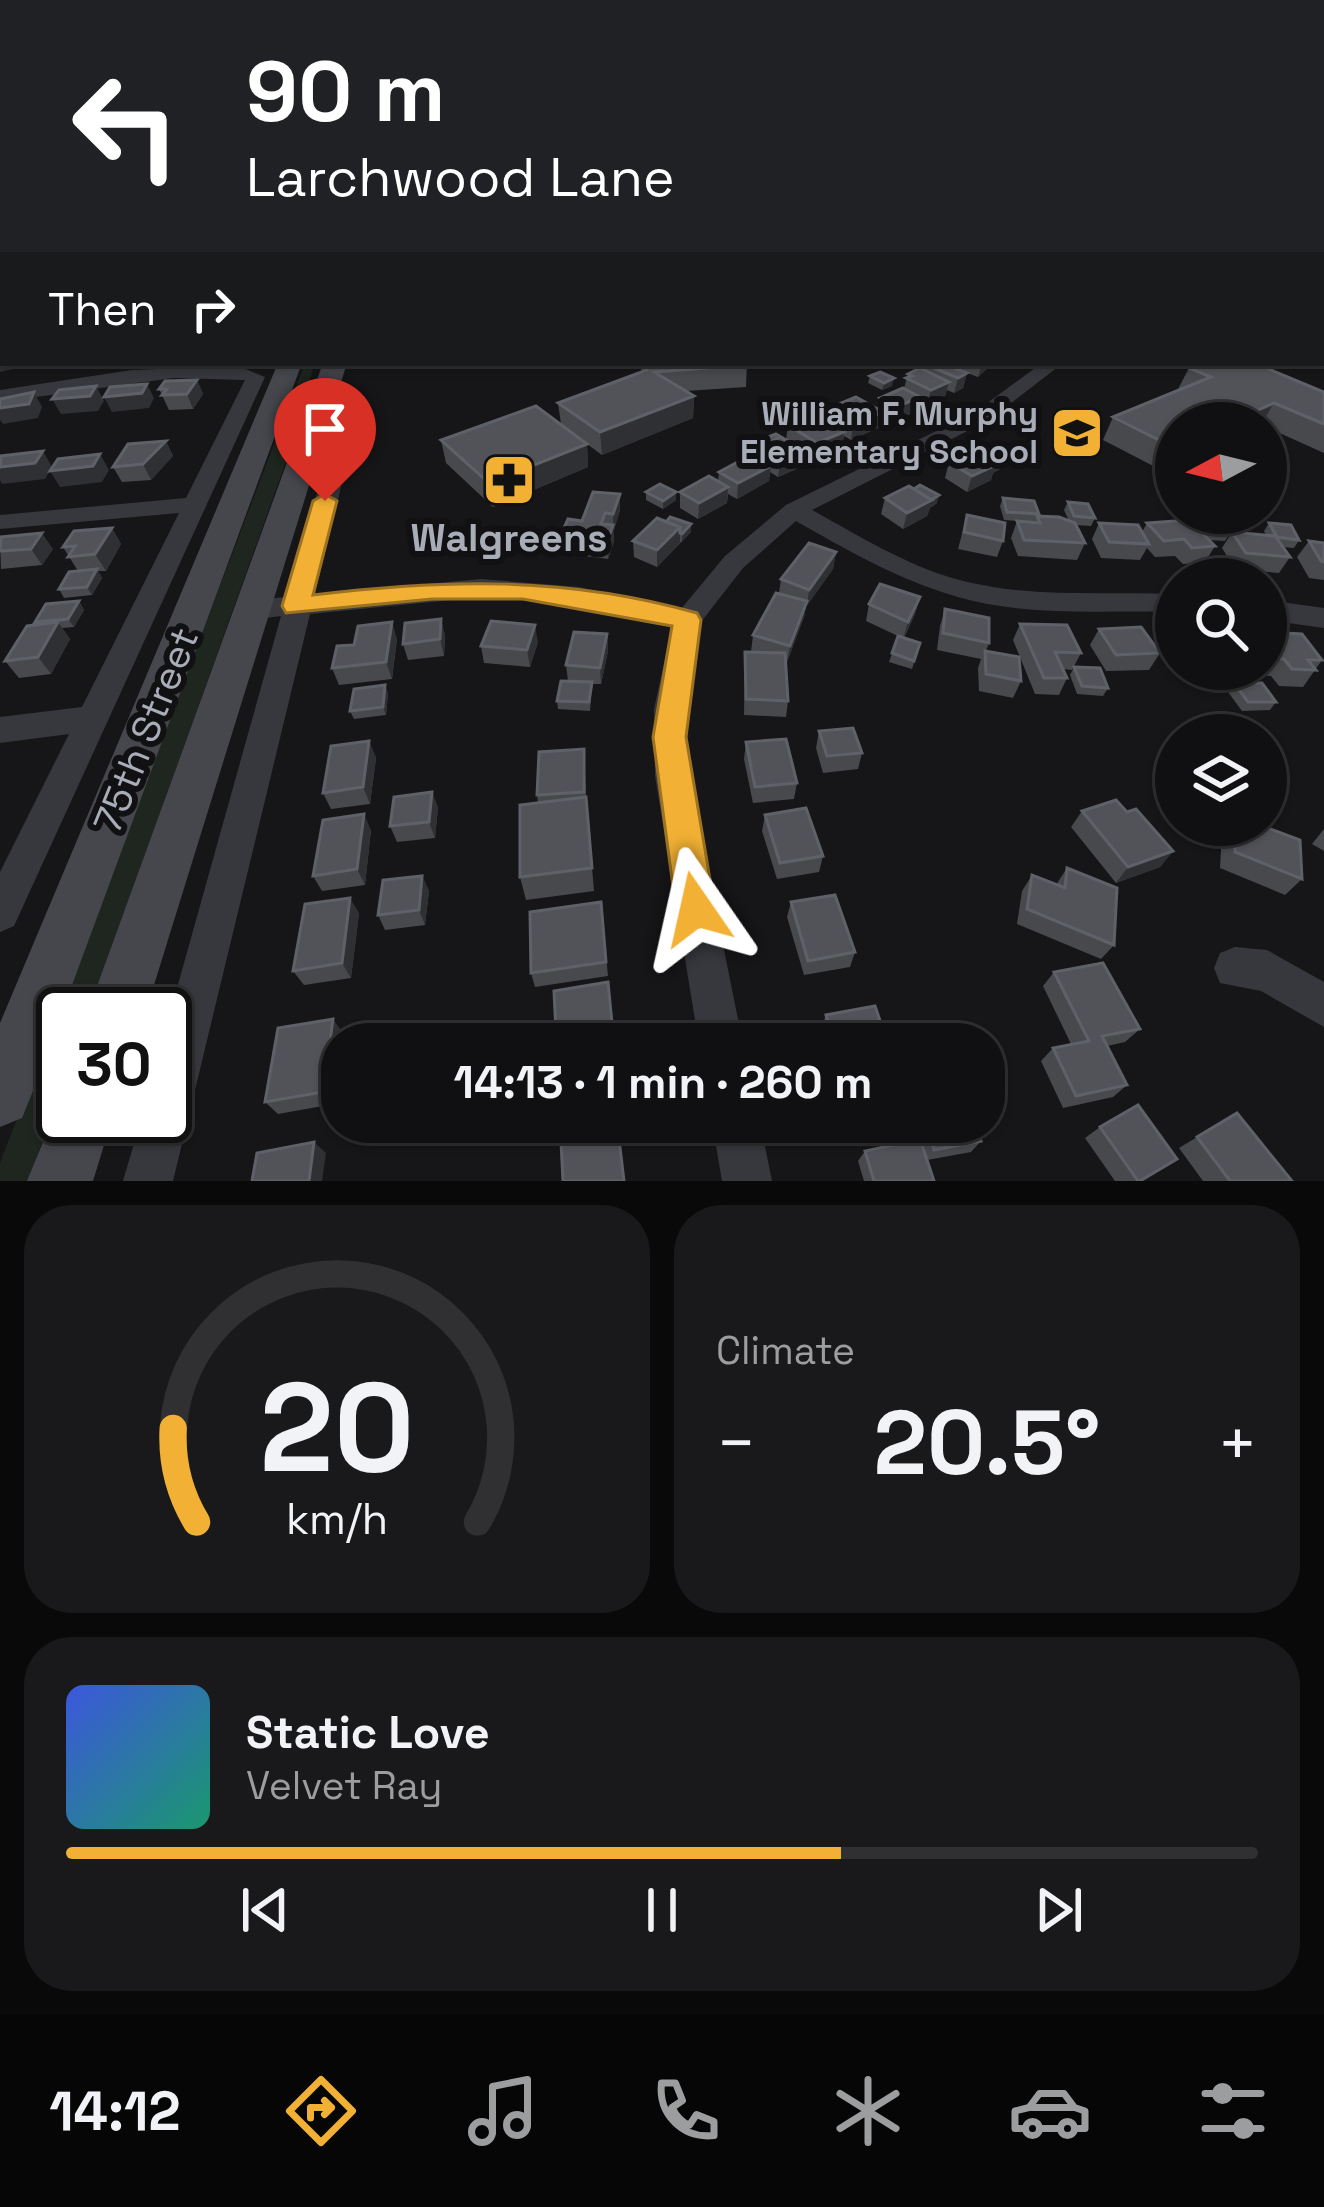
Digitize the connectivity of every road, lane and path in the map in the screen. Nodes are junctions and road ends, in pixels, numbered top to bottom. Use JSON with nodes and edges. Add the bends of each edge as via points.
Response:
{"nodes":[{"id":1,"x":333,"y":366,"type":"edge"},
{"id":2,"x":1050,"y":366,"type":"edge"},
{"id":3,"x":273,"y":370,"type":"edge"},
{"id":4,"x":0,"y":396,"type":"edge"},
{"id":5,"x":338,"y":451,"type":"dead end"},
{"id":6,"x":194,"y":504,"type":"junction"},
{"id":7,"x":794,"y":510,"type":"junction"},
{"id":8,"x":0,"y":521,"type":"edge"},
{"id":9,"x":1155,"y":603,"type":"edge"},
{"id":10,"x":296,"y":606,"type":"junction"},
{"id":11,"x":250,"y":610,"type":"junction"},
{"id":12,"x":1287,"y":613,"type":"edge"},
{"id":13,"x":1324,"y":618,"type":"edge"},
{"id":14,"x":687,"y":620,"type":"junction"},
{"id":15,"x":93,"y":718,"type":"junction"},
{"id":16,"x":0,"y":730,"type":"edge"},
{"id":17,"x":0,"y":914,"type":"edge"},
{"id":18,"x":1235,"y":968,"type":"dead end"},
{"id":19,"x":125,"y":987,"type":"edge"},
{"id":20,"x":1324,"y":1006,"type":"edge"},
{"id":21,"x":192,"y":1010,"type":"edge"},
{"id":22,"x":718,"y":1023,"type":"edge"},
{"id":23,"x":0,"y":1096,"type":"edge"},
{"id":24,"x":73,"y":1143,"type":"edge"},
{"id":25,"x":158,"y":1143,"type":"edge"},
{"id":26,"x":740,"y":1143,"type":"edge"},
{"id":27,"x":60,"y":1181,"type":"edge"},
{"id":28,"x":148,"y":1181,"type":"edge"},
{"id":29,"x":747,"y":1181,"type":"edge"}],
"edges":[{"from":1,"to":11,"type":"main road","name":"75th Street"},
{"from":2,"to":7,"type":"street","via":[[982,416]]},
{"from":3,"to":4,"type":"street","via":[[114,379]]},
{"from":3,"to":6,"type":"street"},
{"from":3,"to":23,"type":"main road","name":"75th Street"},
{"from":5,"to":10,"type":"street"},
{"from":6,"to":8,"type":"street"},
{"from":6,"to":15,"type":"street"},
{"from":7,"to":9,"type":"street","via":[[903,571],[975,593]]},
{"from":7,"to":14,"type":"street","via":[[734,562]]},
{"from":10,"to":11,"type":"street"},
{"from":10,"to":14,"type":"street","via":[[432,590],[523,590]]},
{"from":10,"to":21,"type":"street"},
{"from":11,"to":19,"type":"main road","name":"75th Street"},
{"from":12,"to":13,"type":"street"},
{"from":14,"to":22,"type":"street","via":[[670,709],[672,776]]},
{"from":15,"to":16,"type":"street"},
{"from":15,"to":17,"type":"street"},
{"from":18,"to":20,"type":"street","via":[[1268,971]]},
{"from":24,"to":27,"type":"main road"},
{"from":25,"to":28,"type":"street"},
{"from":26,"to":29,"type":"street"}]}
